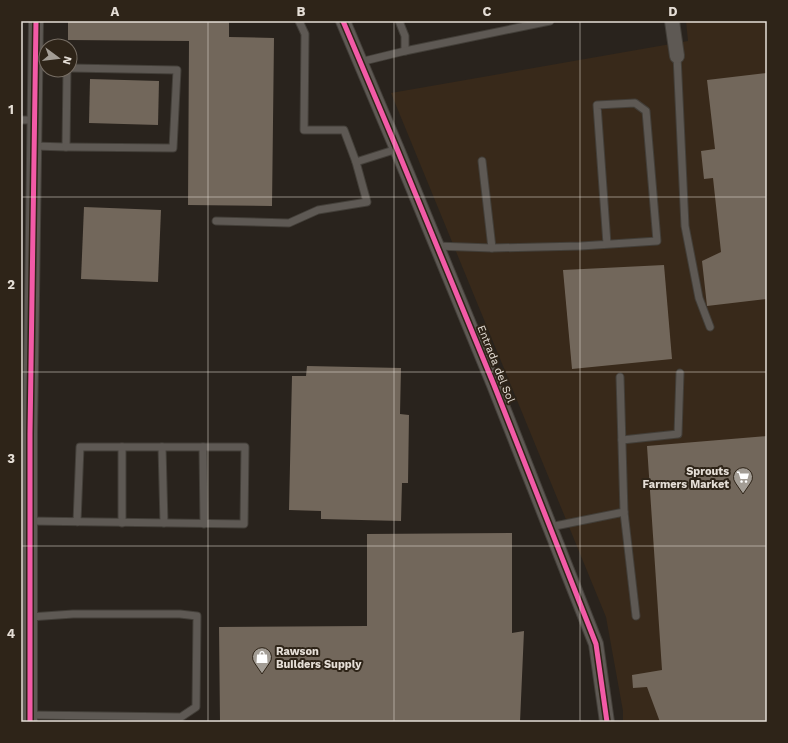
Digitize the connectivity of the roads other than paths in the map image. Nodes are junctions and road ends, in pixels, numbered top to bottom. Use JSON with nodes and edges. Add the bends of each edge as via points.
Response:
{"nodes":[{"id":1,"x":36,"y":21,"type":"edge"},
{"id":2,"x":300,"y":21,"type":"edge"},
{"id":3,"x":343,"y":21,"type":"edge"},
{"id":4,"x":399,"y":21,"type":"edge"},
{"id":5,"x":550,"y":21,"type":"edge"},
{"id":6,"x":672,"y":21,"type":"edge"},
{"id":7,"x":38,"y":39,"type":"edge"},
{"id":8,"x":405,"y":51,"type":"junction"},
{"id":9,"x":677,"y":56,"type":"joint"},
{"id":10,"x":360,"y":62,"type":"junction"},
{"id":11,"x":78,"y":68,"type":"edge"},
{"id":12,"x":38,"y":78,"type":"edge"},
{"id":13,"x":67,"y":78,"type":"edge"},
{"id":14,"x":28,"y":120,"type":"edge"},
{"id":15,"x":34,"y":146,"type":"junction"},
{"id":16,"x":66,"y":147,"type":"junction"},
{"id":17,"x":397,"y":149,"type":"junction"},
{"id":18,"x":482,"y":160,"type":"dead end"},
{"id":19,"x":356,"y":162,"type":"junction"},
{"id":20,"x":216,"y":221,"type":"dead end"},
{"id":21,"x":607,"y":244,"type":"junction"},
{"id":22,"x":436,"y":246,"type":"junction"},
{"id":23,"x":492,"y":248,"type":"junction"},
{"id":24,"x":710,"y":327,"type":"dead end"},
{"id":25,"x":680,"y":373,"type":"dead end"},
{"id":26,"x":620,"y":377,"type":"dead end"},
{"id":27,"x":25,"y":434,"type":"edge"},
{"id":28,"x":622,"y":440,"type":"junction"},
{"id":29,"x":122,"y":447,"type":"junction"},
{"id":30,"x":162,"y":447,"type":"junction"},
{"id":31,"x":203,"y":447,"type":"junction"},
{"id":32,"x":624,"y":512,"type":"junction"},
{"id":33,"x":29,"y":521,"type":"junction"},
{"id":34,"x":78,"y":522,"type":"junction"},
{"id":35,"x":122,"y":523,"type":"junction"},
{"id":36,"x":164,"y":524,"type":"junction"},
{"id":37,"x":204,"y":524,"type":"junction"},
{"id":38,"x":550,"y":527,"type":"junction"},
{"id":39,"x":636,"y":616,"type":"dead end"},
{"id":40,"x":27,"y":623,"type":"edge"},
{"id":41,"x":30,"y":719,"type":"edge"},
{"id":42,"x":607,"y":722,"type":"edge"}],
"edges":[{"from":1,"to":7,"type":"street"},
{"from":2,"to":19,"type":"lane","via":[[305,34],[304,130],[344,130]]},
{"from":3,"to":10,"type":"street","name":"Entrada del Sol"},
{"from":4,"to":8,"type":"lane","via":[[405,36]]},
{"from":5,"to":8,"type":"lane"},
{"from":6,"to":9,"type":"street"},
{"from":8,"to":10,"type":"lane"},
{"from":9,"to":24,"type":"lane","via":[[685,226],[699,298]]},
{"from":10,"to":17,"type":"street","name":"Entrada del Sol"},
{"from":11,"to":16,"type":"lane","via":[[177,70],[174,148]]},
{"from":12,"to":14,"type":"street"},
{"from":13,"to":16,"type":"lane"},
{"from":14,"to":15,"type":"street"},
{"from":15,"to":16,"type":"lane"},
{"from":15,"to":27,"type":"street"},
{"from":17,"to":19,"type":"lane"},
{"from":17,"to":22,"type":"street","name":"Entrada del Sol"},
{"from":18,"to":23,"type":"lane"},
{"from":19,"to":20,"type":"lane","via":[[367,202],[318,210],[289,223]]},
{"from":21,"to":21,"type":"lane","via":[[657,241],[646,111],[635,103],[597,105]]},
{"from":21,"to":23,"type":"lane"},
{"from":22,"to":23,"type":"lane"},
{"from":22,"to":38,"type":"street","name":"Entrada del Sol"},
{"from":25,"to":28,"type":"lane","via":[[678,434]]},
{"from":26,"to":28,"type":"lane"},
{"from":27,"to":33,"type":"street"},
{"from":28,"to":32,"type":"lane"},
{"from":29,"to":30,"type":"lane"},
{"from":29,"to":34,"type":"lane","via":[[80,447]]},
{"from":29,"to":35,"type":"lane"},
{"from":30,"to":31,"type":"lane"},
{"from":30,"to":36,"type":"lane"},
{"from":31,"to":37,"type":"lane"},
{"from":31,"to":37,"type":"lane","via":[[245,447],[244,524]]},
{"from":32,"to":38,"type":"lane"},
{"from":32,"to":39,"type":"lane"},
{"from":33,"to":34,"type":"lane"},
{"from":33,"to":40,"type":"street"},
{"from":34,"to":35,"type":"lane"},
{"from":35,"to":36,"type":"lane"},
{"from":36,"to":37,"type":"lane"},
{"from":38,"to":42,"type":"street","name":"Entrada del Sol","via":[[596,644]]},
{"from":40,"to":41,"type":"street"},
{"from":40,"to":41,"type":"lane","via":[[73,614],[197,616],[196,707],[181,717]]}]}
